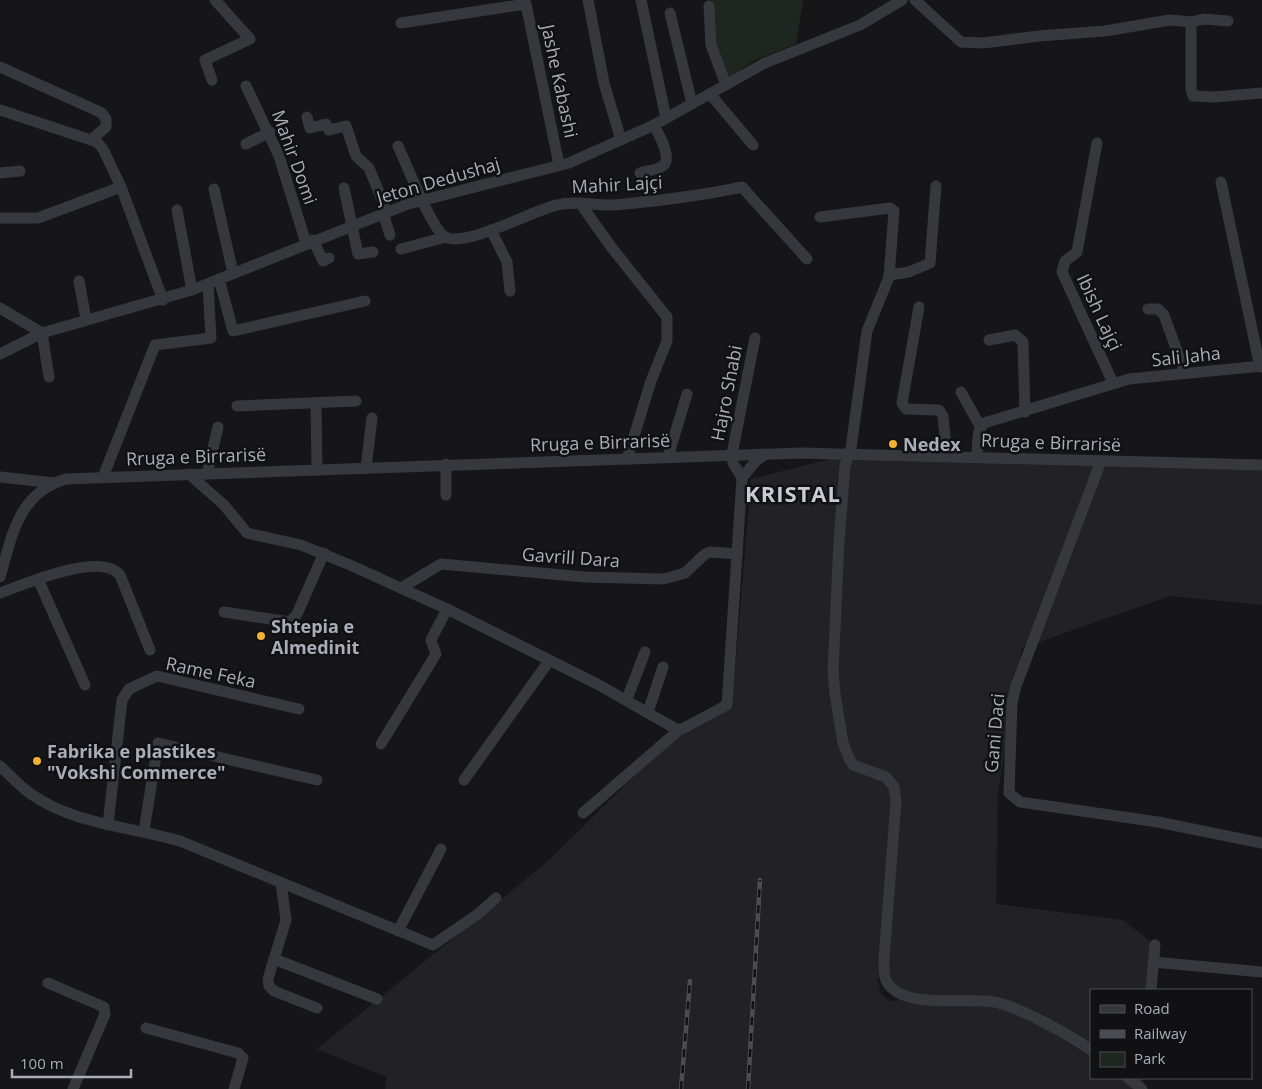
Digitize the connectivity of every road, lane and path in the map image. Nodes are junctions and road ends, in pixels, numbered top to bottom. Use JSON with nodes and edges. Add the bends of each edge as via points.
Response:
{"nodes":[{"id":1,"x":215,"y":0,"type":"edge"},
{"id":2,"x":588,"y":0,"type":"edge"},
{"id":3,"x":641,"y":0,"type":"edge"},
{"id":4,"x":915,"y":0,"type":"edge"},
{"id":5,"x":903,"y":1,"type":"edge"},
{"id":6,"x":526,"y":2,"type":"edge"},
{"id":7,"x":709,"y":6,"type":"dead end"},
{"id":8,"x":670,"y":13,"type":"dead end"},
{"id":9,"x":1228,"y":21,"type":"dead end"},
{"id":10,"x":1191,"y":22,"type":"junction"},
{"id":11,"x":401,"y":23,"type":"dead end"},
{"id":12,"x":0,"y":66,"type":"edge"},
{"id":13,"x":212,"y":80,"type":"dead end"},
{"id":14,"x":726,"y":85,"type":"junction"},
{"id":15,"x":246,"y":86,"type":"dead end"},
{"id":16,"x":1262,"y":93,"type":"edge"},
{"id":17,"x":710,"y":94,"type":"junction"},
{"id":18,"x":692,"y":104,"type":"junction"},
{"id":19,"x":0,"y":110,"type":"edge"},
{"id":20,"x":307,"y":117,"type":"dead end"},
{"id":21,"x":666,"y":118,"type":"junction"},
{"id":22,"x":654,"y":125,"type":"junction"},
{"id":23,"x":270,"y":132,"type":"junction"},
{"id":24,"x":92,"y":139,"type":"junction"},
{"id":25,"x":622,"y":140,"type":"junction"},
{"id":26,"x":1097,"y":143,"type":"dead end"},
{"id":27,"x":246,"y":144,"type":"dead end"},
{"id":28,"x":753,"y":145,"type":"dead end"},
{"id":29,"x":398,"y":146,"type":"dead end"},
{"id":30,"x":559,"y":165,"type":"junction"},
{"id":31,"x":20,"y":171,"type":"dead end"},
{"id":32,"x":0,"y":173,"type":"edge"},
{"id":33,"x":640,"y":173,"type":"dead end"},
{"id":34,"x":1221,"y":182,"type":"dead end"},
{"id":35,"x":936,"y":186,"type":"dead end"},
{"id":36,"x":121,"y":187,"type":"junction"},
{"id":37,"x":344,"y":188,"type":"dead end"},
{"id":38,"x":214,"y":190,"type":"dead end"},
{"id":39,"x":422,"y":200,"type":"junction"},
{"id":40,"x":580,"y":203,"type":"junction"},
{"id":41,"x":177,"y":210,"type":"dead end"},
{"id":42,"x":385,"y":212,"type":"junction"},
{"id":43,"x":820,"y":217,"type":"dead end"},
{"id":44,"x":0,"y":218,"type":"edge"},
{"id":45,"x":352,"y":225,"type":"junction"},
{"id":46,"x":491,"y":230,"type":"junction"},
{"id":47,"x":390,"y":235,"type":"dead end"},
{"id":48,"x":446,"y":237,"type":"junction"},
{"id":49,"x":310,"y":242,"type":"junction"},
{"id":50,"x":401,"y":249,"type":"dead end"},
{"id":51,"x":373,"y":252,"type":"dead end"},
{"id":52,"x":329,"y":258,"type":"dead end"},
{"id":53,"x":807,"y":259,"type":"dead end"},
{"id":54,"x":233,"y":273,"type":"junction"},
{"id":55,"x":889,"y":275,"type":"junction"},
{"id":56,"x":219,"y":279,"type":"junction"},
{"id":57,"x":79,"y":281,"type":"dead end"},
{"id":58,"x":208,"y":284,"type":"junction"},
{"id":59,"x":192,"y":290,"type":"junction"},
{"id":60,"x":510,"y":291,"type":"dead end"},
{"id":61,"x":163,"y":300,"type":"junction"},
{"id":62,"x":365,"y":302,"type":"dead end"},
{"id":63,"x":918,"y":307,"type":"dead end"},
{"id":64,"x":0,"y":308,"type":"edge"},
{"id":65,"x":1148,"y":309,"type":"dead end"},
{"id":66,"x":86,"y":319,"type":"junction"},
{"id":67,"x":42,"y":333,"type":"junction"},
{"id":68,"x":755,"y":338,"type":"dead end"},
{"id":69,"x":989,"y":340,"type":"dead end"},
{"id":70,"x":0,"y":354,"type":"edge"},
{"id":71,"x":1261,"y":367,"type":"edge"},
{"id":72,"x":1185,"y":373,"type":"junction"},
{"id":73,"x":49,"y":376,"type":"dead end"},
{"id":74,"x":1113,"y":383,"type":"junction"},
{"id":75,"x":961,"y":392,"type":"dead end"},
{"id":76,"x":687,"y":394,"type":"dead end"},
{"id":77,"x":356,"y":401,"type":"dead end"},
{"id":78,"x":316,"y":402,"type":"junction"},
{"id":79,"x":237,"y":406,"type":"dead end"},
{"id":80,"x":1025,"y":412,"type":"junction"},
{"id":81,"x":372,"y":418,"type":"dead end"},
{"id":82,"x":218,"y":426,"type":"dead end"},
{"id":83,"x":980,"y":426,"type":"junction"},
{"id":84,"x":732,"y":454,"type":"junction"},
{"id":85,"x":765,"y":454,"type":"junction"},
{"id":86,"x":849,"y":454,"type":"junction"},
{"id":87,"x":947,"y":456,"type":"junction"},
{"id":88,"x":668,"y":457,"type":"junction"},
{"id":89,"x":977,"y":457,"type":"junction"},
{"id":90,"x":627,"y":459,"type":"junction"},
{"id":91,"x":1101,"y":461,"type":"junction"},
{"id":92,"x":446,"y":464,"type":"junction"},
{"id":93,"x":1262,"y":465,"type":"edge"},
{"id":94,"x":366,"y":468,"type":"junction"},
{"id":95,"x":317,"y":470,"type":"junction"},
{"id":96,"x":189,"y":474,"type":"junction"},
{"id":97,"x":207,"y":474,"type":"junction"},
{"id":98,"x":0,"y":477,"type":"edge"},
{"id":99,"x":103,"y":477,"type":"junction"},
{"id":100,"x":742,"y":478,"type":"junction"},
{"id":101,"x":54,"y":483,"type":"junction"},
{"id":102,"x":446,"y":495,"type":"dead end"},
{"id":103,"x":324,"y":553,"type":"junction"},
{"id":104,"x":737,"y":554,"type":"junction"},
{"id":105,"x":0,"y":578,"type":"edge"},
{"id":106,"x":38,"y":579,"type":"junction"},
{"id":107,"x":401,"y":588,"type":"junction"},
{"id":108,"x":0,"y":593,"type":"edge"},
{"id":109,"x":447,"y":609,"type":"junction"},
{"id":110,"x":224,"y":612,"type":"dead end"},
{"id":111,"x":150,"y":650,"type":"dead end"},
{"id":112,"x":645,"y":652,"type":"dead end"},
{"id":113,"x":549,"y":661,"type":"junction"},
{"id":114,"x":663,"y":667,"type":"dead end"},
{"id":115,"x":85,"y":685,"type":"dead end"},
{"id":116,"x":627,"y":699,"type":"junction"},
{"id":117,"x":299,"y":708,"type":"dead end"},
{"id":118,"x":648,"y":712,"type":"junction"},
{"id":119,"x":679,"y":730,"type":"junction"},
{"id":120,"x":381,"y":744,"type":"dead end"},
{"id":121,"x":0,"y":766,"type":"edge"},
{"id":122,"x":317,"y":780,"type":"dead end"},
{"id":123,"x":464,"y":780,"type":"dead end"},
{"id":124,"x":583,"y":813,"type":"dead end"},
{"id":125,"x":108,"y":825,"type":"junction"},
{"id":126,"x":144,"y":831,"type":"junction"},
{"id":127,"x":1262,"y":843,"type":"edge"},
{"id":128,"x":440,"y":849,"type":"dead end"},
{"id":129,"x":281,"y":883,"type":"junction"},
{"id":130,"x":496,"y":898,"type":"dead end"},
{"id":131,"x":398,"y":931,"type":"junction"},
{"id":132,"x":1155,"y":945,"type":"dead end"},
{"id":133,"x":274,"y":959,"type":"junction"},
{"id":134,"x":1153,"y":962,"type":"junction"},
{"id":135,"x":1262,"y":972,"type":"edge"},
{"id":136,"x":48,"y":983,"type":"dead end"},
{"id":137,"x":1151,"y":989,"type":"edge"},
{"id":138,"x":378,"y":999,"type":"dead end"},
{"id":139,"x":318,"y":1008,"type":"dead end"},
{"id":140,"x":146,"y":1028,"type":"dead end"},
{"id":141,"x":1090,"y":1049,"type":"edge"},
{"id":142,"x":1129,"y":1079,"type":"edge"},
{"id":143,"x":73,"y":1089,"type":"edge"},
{"id":144,"x":234,"y":1089,"type":"edge"},
{"id":145,"x":1142,"y":1089,"type":"edge"}],
"edges":[{"from":1,"to":13,"type":"street","via":[[250,39],[204,60]]},
{"from":2,"to":25,"type":"street","via":[[604,83]]},
{"from":3,"to":21,"type":"street"},
{"from":4,"to":10,"type":"street","via":[[961,42],[983,43],[1105,31],[1170,20]]},
{"from":5,"to":14,"type":"street","name":"Jeton Dedushaj","via":[[860,25],[764,63]]},
{"from":6,"to":11,"type":"street","name":"Jashe Kabashi"},
{"from":6,"to":30,"type":"street","name":"Jashe Kabashi"},
{"from":7,"to":14,"type":"street","via":[[711,45]]},
{"from":8,"to":18,"type":"street"},
{"from":9,"to":10,"type":"street","via":[[1204,19]]},
{"from":10,"to":16,"type":"street","via":[[1193,96]]},
{"from":12,"to":24,"type":"street","via":[[102,113],[106,127]]},
{"from":14,"to":17,"type":"street","name":"Jeton Dedushaj"},
{"from":15,"to":23,"type":"street","name":"Mahir Domi"},
{"from":17,"to":18,"type":"street","name":"Jeton Dedushaj"},
{"from":17,"to":28,"type":"street"},
{"from":18,"to":21,"type":"street","name":"Jeton Dedushaj"},
{"from":19,"to":24,"type":"street"},
{"from":20,"to":42,"type":"street","via":[[310,128],[326,124],[329,130],[346,126],[356,156],[369,168]]},
{"from":21,"to":22,"type":"street","name":"Jeton Dedushaj"},
{"from":22,"to":25,"type":"street","name":"Jeton Dedushaj"},
{"from":22,"to":33,"type":"street","via":[[666,160],[662,166]]},
{"from":23,"to":27,"type":"street"},
{"from":23,"to":49,"type":"street","name":"Mahir Domi"},
{"from":24,"to":36,"type":"street","via":[[103,149]]},
{"from":25,"to":30,"type":"street","name":"Jeton Dedushaj"},
{"from":26,"to":74,"type":"street","name":"Ibish Lajçi","via":[[1077,252],[1065,261],[1062,272]]},
{"from":29,"to":39,"type":"street"},
{"from":30,"to":39,"type":"street","name":"Jeton Dedushaj"},
{"from":31,"to":32,"type":"street"},
{"from":34,"to":71,"type":"street"},
{"from":35,"to":55,"type":"street","via":[[930,264]]},
{"from":36,"to":44,"type":"street","via":[[38,218]]},
{"from":36,"to":61,"type":"street"},
{"from":37,"to":45,"type":"street"},
{"from":38,"to":54,"type":"street"},
{"from":39,"to":42,"type":"street","name":"Jeton Dedushaj"},
{"from":39,"to":48,"type":"street"},
{"from":40,"to":46,"type":"street","name":"Mahir Lajçi","via":[[557,205]]},
{"from":40,"to":53,"type":"street","name":"Mahir Lajçi","via":[[612,205],[696,196],[742,187]]},
{"from":40,"to":90,"type":"street","via":[[667,317],[667,341]]},
{"from":41,"to":59,"type":"street"},
{"from":42,"to":45,"type":"street","name":"Jeton Dedushaj"},
{"from":42,"to":47,"type":"street"},
{"from":43,"to":55,"type":"street","via":[[892,209],[893,244]]},
{"from":45,"to":49,"type":"street","name":"Jeton Dedushaj"},
{"from":45,"to":51,"type":"street","via":[[358,254]]},
{"from":46,"to":48,"type":"street","name":"Mahir Lajçi","via":[[459,238]]},
{"from":46,"to":60,"type":"street","via":[[507,262]]},
{"from":48,"to":50,"type":"street","name":"Mahir Lajçi"},
{"from":49,"to":52,"type":"street","name":"Mahir Domi","via":[[324,261]]},
{"from":49,"to":54,"type":"street","name":"Jeton Dedushaj"},
{"from":54,"to":56,"type":"street","name":"Jeton Dedushaj"},
{"from":55,"to":86,"type":"street","via":[[867,332]]},
{"from":56,"to":58,"type":"street","name":"Jeton Dedushaj"},
{"from":56,"to":62,"type":"street","via":[[233,331]]},
{"from":57,"to":66,"type":"street"},
{"from":58,"to":59,"type":"street","name":"Jeton Dedushaj"},
{"from":58,"to":99,"type":"street","via":[[212,338],[155,345]]},
{"from":59,"to":61,"type":"street","name":"Jeton Dedushaj"},
{"from":61,"to":66,"type":"street","name":"Jeton Dedushaj"},
{"from":63,"to":87,"type":"street","via":[[902,403],[906,409],[939,410],[943,416]]},
{"from":64,"to":67,"type":"street"},
{"from":65,"to":72,"type":"street","via":[[1158,309],[1164,315]]},
{"from":66,"to":67,"type":"street","name":"Jeton Dedushaj"},
{"from":67,"to":70,"type":"street","name":"Jeton Dedushaj"},
{"from":67,"to":73,"type":"street"},
{"from":68,"to":84,"type":"street","name":"Hajro Shabi"},
{"from":69,"to":80,"type":"street","via":[[1015,335],[1023,342]]},
{"from":71,"to":72,"type":"street","name":"Sali Jaha"},
{"from":72,"to":74,"type":"street","name":"Sali Jaha"},
{"from":74,"to":80,"type":"street","name":"Sali Jaha"},
{"from":75,"to":83,"type":"street"},
{"from":76,"to":88,"type":"street"},
{"from":77,"to":78,"type":"street"},
{"from":78,"to":79,"type":"street"},
{"from":78,"to":95,"type":"street"},
{"from":80,"to":83,"type":"street","name":"Sali Jaha","via":[[984,422]]},
{"from":81,"to":94,"type":"street"},
{"from":82,"to":97,"type":"street"},
{"from":83,"to":89,"type":"street"},
{"from":84,"to":85,"type":"street","name":"Rruga e Birrarisë"},
{"from":84,"to":88,"type":"street","name":"Rruga e Birrarisë"},
{"from":84,"to":100,"type":"street","via":[[733,463]]},
{"from":85,"to":86,"type":"street","name":"Rruga e Birrarisë"},
{"from":85,"to":100,"type":"street"},
{"from":86,"to":87,"type":"street","name":"Rruga e Birrarisë"},
{"from":86,"to":141,"type":"street","via":[[845,466],[839,541],[834,694],[843,743],[853,765],[886,777],[894,787],[896,801],[884,959],[886,981],[893,990],[906,996],[1002,1004],[1060,1031]]},
{"from":87,"to":89,"type":"street","name":"Rruga e Birrarisë"},
{"from":88,"to":90,"type":"street","name":"Rruga e Birrarisë"},
{"from":89,"to":91,"type":"street","name":"Rruga e Birrarisë"},
{"from":90,"to":92,"type":"street","name":"Rruga e Birrarisë"},
{"from":91,"to":93,"type":"street","name":"Rruga e Birrarisë"},
{"from":91,"to":127,"type":"street","name":"Gani Daci","via":[[1016,686],[1012,703],[1008,793],[1020,802],[1158,822]]},
{"from":92,"to":94,"type":"street","name":"Rruga e Birrarisë"},
{"from":92,"to":102,"type":"street"},
{"from":94,"to":95,"type":"street","name":"Rruga e Birrarisë"},
{"from":95,"to":97,"type":"street","name":"Rruga e Birrarisë"},
{"from":96,"to":97,"type":"street","name":"Rruga e Birrarisë"},
{"from":96,"to":99,"type":"street","name":"Rruga e Birrarisë"},
{"from":96,"to":103,"type":"street","via":[[224,505],[247,533]]},
{"from":98,"to":101,"type":"street"},
{"from":99,"to":101,"type":"street","name":"Rruga e Birrarisë","via":[[66,479]]},
{"from":100,"to":104,"type":"street"},
{"from":101,"to":105,"type":"street","name":"Rruga e Birrarisë","via":[[33,497],[20,516]]},
{"from":103,"to":107,"type":"street"},
{"from":103,"to":110,"type":"street","via":[[297,614],[290,622]]},
{"from":104,"to":107,"type":"street","name":"Gavrill Dara","via":[[710,552],[685,573],[664,579],[585,577],[441,564]]},
{"from":104,"to":119,"type":"street","via":[[727,705]]},
{"from":106,"to":108,"type":"street"},
{"from":106,"to":111,"type":"street","via":[[94,566],[115,569]]},
{"from":106,"to":115,"type":"street"},
{"from":107,"to":109,"type":"street"},
{"from":109,"to":113,"type":"street"},
{"from":109,"to":120,"type":"street","via":[[431,640],[436,654]]},
{"from":112,"to":116,"type":"street"},
{"from":113,"to":116,"type":"street"},
{"from":113,"to":123,"type":"street"},
{"from":114,"to":118,"type":"street"},
{"from":116,"to":118,"type":"street"},
{"from":117,"to":125,"type":"street","name":"Rame Feka","via":[[157,676],[129,689],[122,700]]},
{"from":118,"to":119,"type":"street"},
{"from":119,"to":124,"type":"street"},
{"from":121,"to":125,"type":"street","via":[[30,794],[49,805]]},
{"from":122,"to":126,"type":"street","via":[[158,743]]},
{"from":125,"to":126,"type":"street"},
{"from":126,"to":129,"type":"street","via":[[180,841]]},
{"from":128,"to":131,"type":"street"},
{"from":129,"to":131,"type":"street"},
{"from":129,"to":133,"type":"street","via":[[286,920]]},
{"from":130,"to":131,"type":"street","via":[[432,945]]},
{"from":132,"to":134,"type":"street"},
{"from":133,"to":138,"type":"street"},
{"from":133,"to":139,"type":"street","via":[[269,986],[274,991]]},
{"from":134,"to":135,"type":"street"},
{"from":134,"to":137,"type":"street"},
{"from":136,"to":143,"type":"street","via":[[104,1007],[105,1014]]},
{"from":140,"to":144,"type":"street","via":[[238,1053],[243,1058]]},
{"from":142,"to":145,"type":"street"}]}
